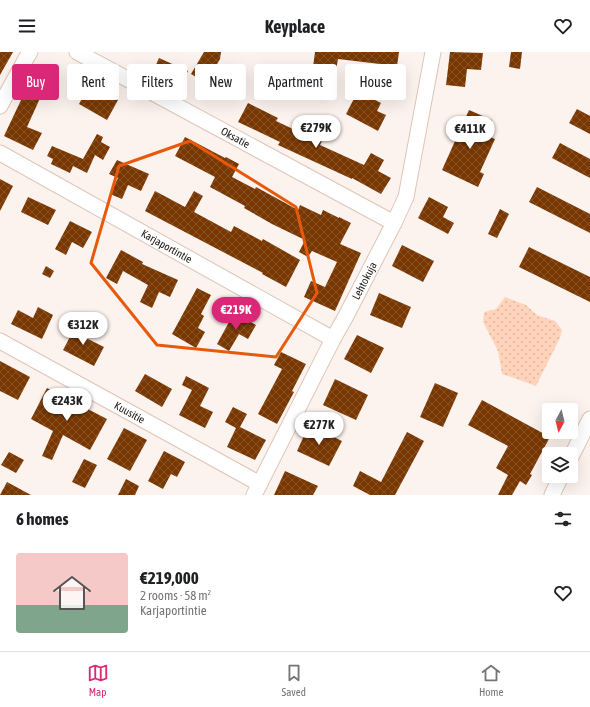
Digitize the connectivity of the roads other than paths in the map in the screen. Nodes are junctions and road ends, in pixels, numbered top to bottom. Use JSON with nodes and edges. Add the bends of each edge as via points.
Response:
{"nodes":[{"id":1,"x":30,"y":52,"type":"edge"},
{"id":2,"x":78,"y":52,"type":"edge"},
{"id":3,"x":433,"y":52,"type":"edge"},
{"id":4,"x":0,"y":106,"type":"edge"},
{"id":5,"x":0,"y":153,"type":"edge"},
{"id":6,"x":394,"y":223,"type":"junction"},
{"id":7,"x":333,"y":339,"type":"junction"},
{"id":8,"x":0,"y":341,"type":"edge"},
{"id":9,"x":590,"y":419,"type":"edge"},
{"id":10,"x":576,"y":447,"type":"edge"},
{"id":11,"x":558,"y":483,"type":"edge"},
{"id":12,"x":257,"y":490,"type":"edge"},
{"id":13,"x":552,"y":495,"type":"edge"}],
"edges":[{"from":1,"to":4,"type":"street"},
{"from":2,"to":6,"type":"street","name":"Oksatie"},
{"from":3,"to":6,"type":"street","name":"Lehtokuja","via":[[406,197]]},
{"from":5,"to":7,"type":"street","name":"Karjaportintie"},
{"from":6,"to":7,"type":"street","name":"Lehtokuja"},
{"from":7,"to":12,"type":"street","name":"Lehtokuja"},
{"from":8,"to":12,"type":"street","name":"Kuusitie"},
{"from":9,"to":10,"type":"street"},
{"from":11,"to":13,"type":"street"}]}
